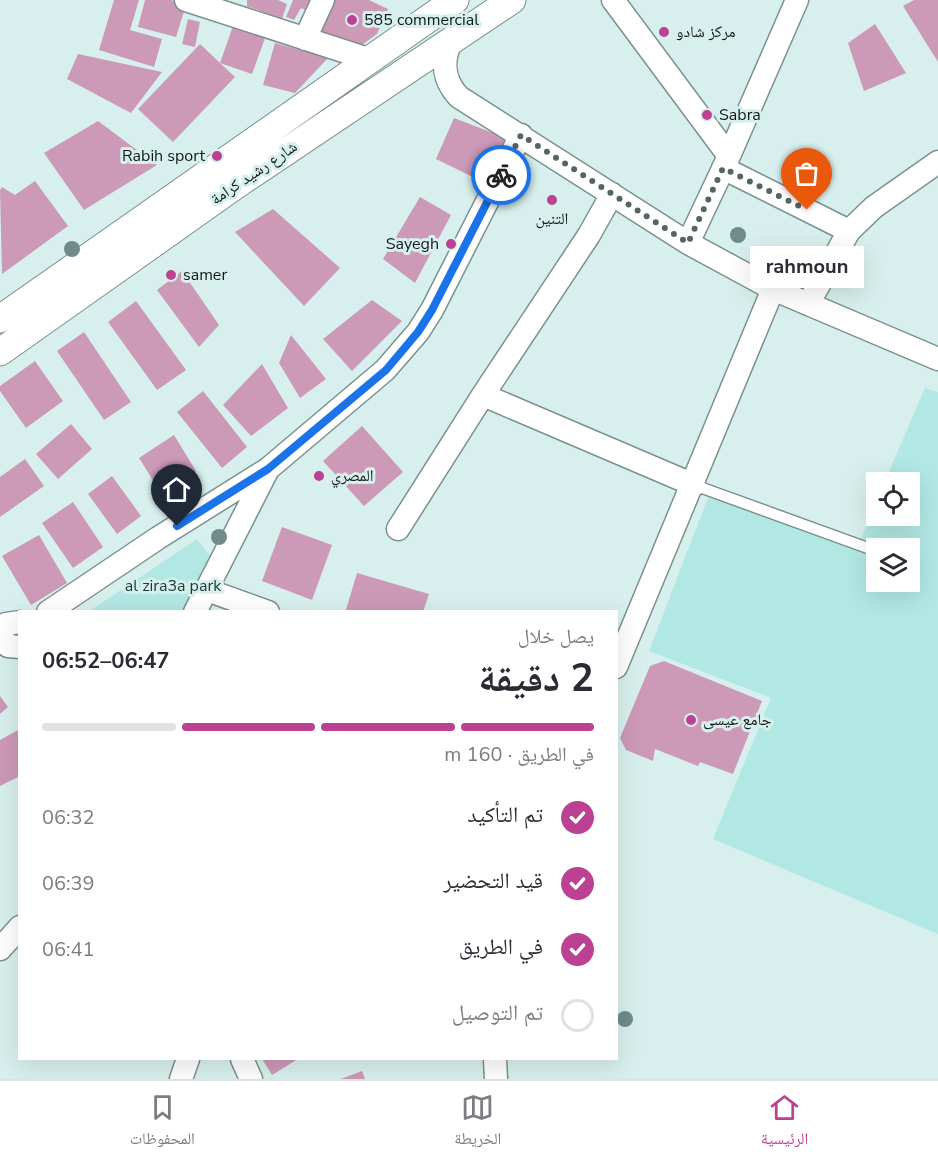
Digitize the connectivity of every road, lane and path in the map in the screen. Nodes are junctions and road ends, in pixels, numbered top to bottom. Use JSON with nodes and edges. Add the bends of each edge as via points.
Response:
{"nodes":[{"id":1,"x":186,"y":0,"type":"edge"},
{"id":2,"x":323,"y":0,"type":"edge"},
{"id":3,"x":455,"y":0,"type":"edge"},
{"id":4,"x":512,"y":0,"type":"edge"},
{"id":5,"x":613,"y":0,"type":"edge"},
{"id":6,"x":797,"y":0,"type":"edge"},
{"id":7,"x":305,"y":39,"type":"junction"},
{"id":8,"x":452,"y":40,"type":"junction"},
{"id":9,"x":371,"y":60,"type":"junction"},
{"id":10,"x":521,"y":135,"type":"junction"},
{"id":11,"x":726,"y":162,"type":"junction"},
{"id":12,"x":938,"y":162,"type":"edge"},
{"id":13,"x":612,"y":194,"type":"junction"},
{"id":14,"x":849,"y":231,"type":"junction"},
{"id":15,"x":688,"y":243,"type":"junction"},
{"id":16,"x":773,"y":289,"type":"junction"},
{"id":17,"x":808,"y":304,"type":"junction"},
{"id":18,"x":0,"y":319,"type":"edge"},
{"id":19,"x":0,"y":352,"type":"edge"},
{"id":20,"x":938,"y":359,"type":"edge"},
{"id":21,"x":483,"y":395,"type":"junction"},
{"id":22,"x":268,"y":469,"type":"junction"},
{"id":23,"x":694,"y":485,"type":"junction"},
{"id":24,"x":398,"y":529,"type":"dead end"},
{"id":25,"x":866,"y":547,"type":"edge"},
{"id":26,"x":207,"y":590,"type":"junction"},
{"id":27,"x":51,"y":610,"type":"edge"},
{"id":28,"x":196,"y":610,"type":"edge"},
{"id":29,"x":262,"y":610,"type":"edge"},
{"id":30,"x":618,"y":663,"type":"edge"},
{"id":31,"x":18,"y":929,"type":"edge"},
{"id":32,"x":0,"y":949,"type":"edge"},
{"id":33,"x":188,"y":1060,"type":"edge"},
{"id":34,"x":242,"y":1060,"type":"edge"},
{"id":35,"x":495,"y":1060,"type":"edge"},
{"id":36,"x":181,"y":1079,"type":"edge"},
{"id":37,"x":252,"y":1079,"type":"edge"},
{"id":38,"x":496,"y":1079,"type":"edge"}],
"edges":[{"from":1,"to":7,"type":"street"},
{"from":2,"to":7,"type":"street"},
{"from":3,"to":9,"type":"street","name":"شارع رشيد كرامة"},
{"from":4,"to":8,"type":"street","name":"شارع رشيد كرامة"},
{"from":5,"to":11,"type":"street"},
{"from":6,"to":11,"type":"street"},
{"from":7,"to":9,"type":"street"},
{"from":8,"to":10,"type":"street","via":[[444,70],[452,90]]},
{"from":8,"to":19,"type":"street","name":"شارع رشيد كرامة","via":[[239,183]]},
{"from":9,"to":18,"type":"street","name":"شارع رشيد كرامة"},
{"from":10,"to":13,"type":"street"},
{"from":10,"to":22,"type":"street","via":[[445,288],[418,332],[367,388]]},
{"from":11,"to":14,"type":"street"},
{"from":11,"to":15,"type":"street"},
{"from":12,"to":14,"type":"street","via":[[874,207]]},
{"from":13,"to":15,"type":"street"},
{"from":13,"to":21,"type":"street"},
{"from":14,"to":17,"type":"street"},
{"from":15,"to":16,"type":"street"},
{"from":16,"to":17,"type":"street"},
{"from":16,"to":23,"type":"street"},
{"from":17,"to":20,"type":"street"},
{"from":21,"to":23,"type":"street"},
{"from":21,"to":24,"type":"street"},
{"from":22,"to":26,"type":"street"},
{"from":22,"to":27,"type":"street"},
{"from":23,"to":25,"type":"lane"},
{"from":23,"to":30,"type":"street"},
{"from":26,"to":28,"type":"street"},
{"from":26,"to":29,"type":"street"},
{"from":31,"to":32,"type":"street"},
{"from":33,"to":36,"type":"street"},
{"from":34,"to":37,"type":"street"},
{"from":35,"to":38,"type":"street"}]}
